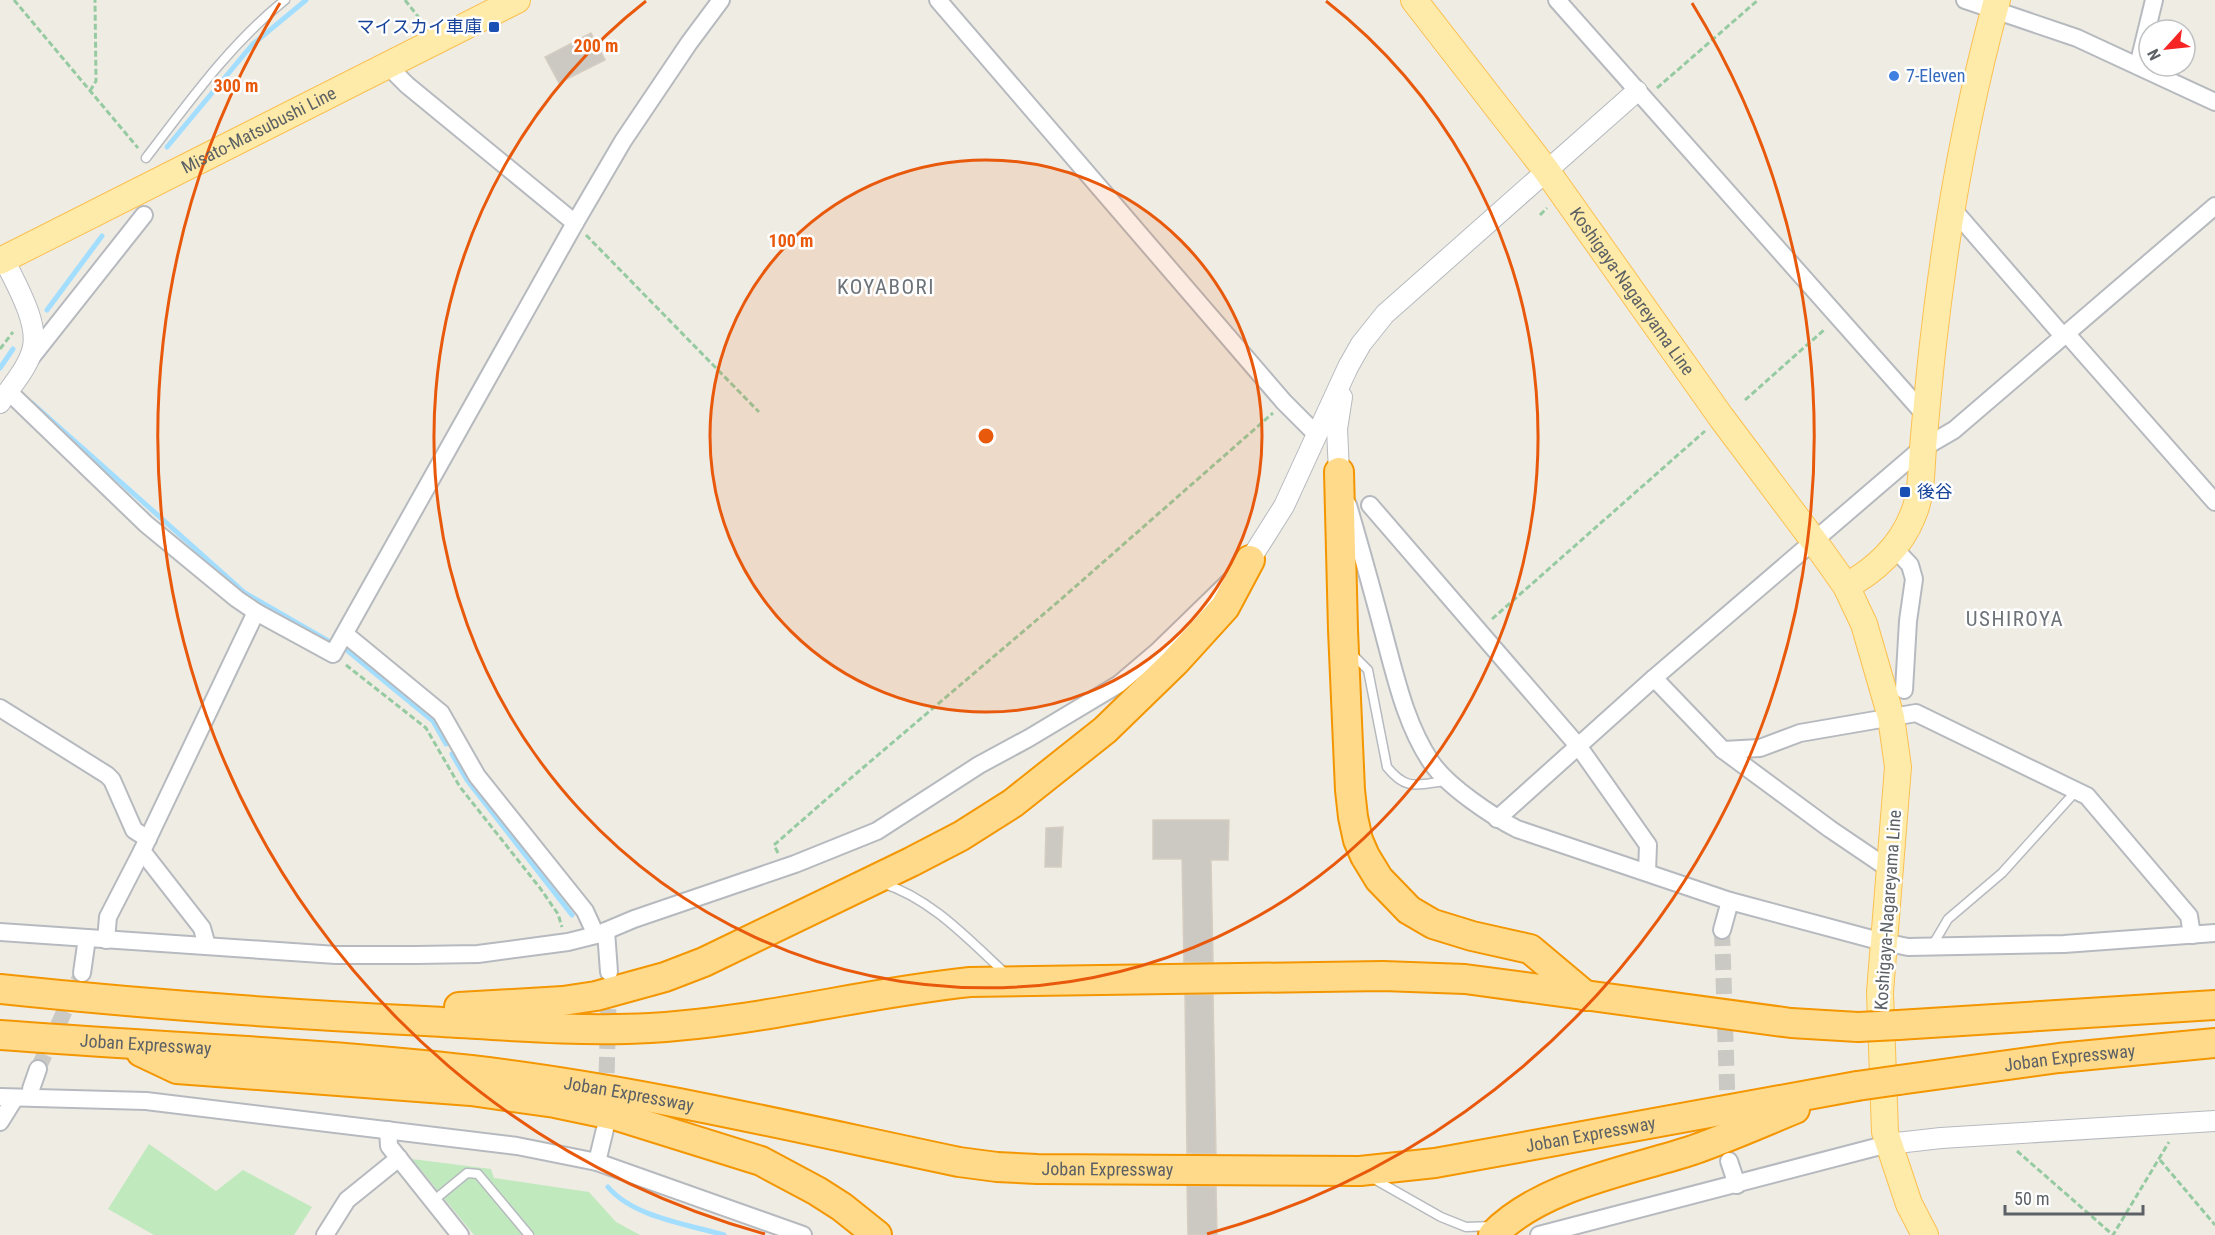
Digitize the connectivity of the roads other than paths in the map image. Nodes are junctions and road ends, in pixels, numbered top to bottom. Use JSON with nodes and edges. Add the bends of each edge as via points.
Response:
{"nodes":[{"id":1,"x":285,"y":0,"type":"edge"},
{"id":2,"x":517,"y":0,"type":"edge"},
{"id":3,"x":721,"y":0,"type":"edge"},
{"id":4,"x":938,"y":0,"type":"edge"},
{"id":5,"x":1414,"y":0,"type":"edge"},
{"id":6,"x":1557,"y":0,"type":"edge"},
{"id":7,"x":1965,"y":0,"type":"edge"},
{"id":8,"x":2154,"y":0,"type":"edge"},
{"id":9,"x":1995,"y":5,"type":"edge"},
{"id":10,"x":2150,"y":18,"type":"edge"},
{"id":11,"x":387,"y":65,"type":"junction"},
{"id":12,"x":2137,"y":66,"type":"edge"},
{"id":13,"x":2164,"y":78,"type":"edge"},
{"id":14,"x":1641,"y":95,"type":"junction"},
{"id":15,"x":2215,"y":102,"type":"edge"},
{"id":16,"x":146,"y":158,"type":"road end"},
{"id":17,"x":1546,"y":170,"type":"junction"},
{"id":18,"x":2215,"y":206,"type":"edge"},
{"id":19,"x":1951,"y":207,"type":"junction"},
{"id":20,"x":144,"y":215,"type":"dead end"},
{"id":21,"x":574,"y":223,"type":"junction"},
{"id":22,"x":2,"y":260,"type":"edge"},
{"id":23,"x":2065,"y":334,"type":"junction"},
{"id":24,"x":24,"y":367,"type":"junction"},
{"id":25,"x":1348,"y":368,"type":"junction"},
{"id":26,"x":4,"y":391,"type":"edge"},
{"id":27,"x":1926,"y":416,"type":"junction"},
{"id":28,"x":1316,"y":434,"type":"junction"},
{"id":29,"x":1923,"y":447,"type":"junction"},
{"id":30,"x":1339,"y":472,"type":"junction"},
{"id":31,"x":2215,"y":502,"type":"edge"},
{"id":32,"x":1370,"y":505,"type":"dead end"},
{"id":33,"x":1814,"y":541,"type":"junction"},
{"id":34,"x":1894,"y":548,"type":"junction"},
{"id":35,"x":1250,"y":560,"type":"junction"},
{"id":36,"x":1846,"y":586,"type":"junction"},
{"id":37,"x":256,"y":612,"type":"junction"},
{"id":38,"x":345,"y":634,"type":"junction"},
{"id":39,"x":1344,"y":645,"type":"junction"},
{"id":40,"x":1654,"y":678,"type":"junction"},
{"id":41,"x":1904,"y":690,"type":"dead end"},
{"id":42,"x":0,"y":708,"type":"edge"},
{"id":43,"x":1891,"y":717,"type":"junction"},
{"id":44,"x":1579,"y":747,"type":"junction"},
{"id":45,"x":1724,"y":750,"type":"junction"},
{"id":46,"x":1448,"y":781,"type":"junction"},
{"id":47,"x":2077,"y":790,"type":"junction"},
{"id":48,"x":1497,"y":819,"type":"junction"},
{"id":49,"x":145,"y":845,"type":"junction"},
{"id":50,"x":1889,"y":869,"type":"junction"},
{"id":51,"x":1647,"y":872,"type":"junction"},
{"id":52,"x":867,"y":882,"type":"junction"},
{"id":53,"x":1730,"y":901,"type":"junction"},
{"id":54,"x":2215,"y":920,"type":"edge"},
{"id":55,"x":1722,"y":930,"type":"tunnel mouth"},
{"id":56,"x":0,"y":932,"type":"edge"},
{"id":57,"x":601,"y":933,"type":"junction"},
{"id":58,"x":2202,"y":934,"type":"edge"},
{"id":59,"x":87,"y":938,"type":"junction"},
{"id":60,"x":106,"y":940,"type":"junction"},
{"id":61,"x":1883,"y":942,"type":"junction"},
{"id":62,"x":207,"y":946,"type":"junction"},
{"id":63,"x":1932,"y":947,"type":"junction"},
{"id":64,"x":609,"y":972,"type":"tunnel mouth"},
{"id":65,"x":82,"y":973,"type":"tunnel mouth"},
{"id":66,"x":1014,"y":981,"type":"junction"},
{"id":67,"x":0,"y":989,"type":"edge"},
{"id":68,"x":1586,"y":996,"type":"junction"},
{"id":69,"x":2215,"y":1005,"type":"edge"},
{"id":70,"x":317,"y":1016,"type":"junction"},
{"id":71,"x":0,"y":1035,"type":"edge"},
{"id":72,"x":2215,"y":1043,"type":"edge"},
{"id":73,"x":124,"y":1045,"type":"junction"},
{"id":74,"x":38,"y":1069,"type":"tunnel mouth"},
{"id":75,"x":1852,"y":1087,"type":"junction"},
{"id":76,"x":31,"y":1089,"type":"dead end"},
{"id":77,"x":7,"y":1098,"type":"edge"},
{"id":78,"x":2215,"y":1121,"type":"edge"},
{"id":79,"x":0,"y":1122,"type":"edge"},
{"id":80,"x":605,"y":1129,"type":"dead end"},
{"id":81,"x":388,"y":1130,"type":"junction"},
{"id":82,"x":1887,"y":1144,"type":"junction"},
{"id":83,"x":399,"y":1158,"type":"junction"},
{"id":84,"x":1729,"y":1161,"type":"dead end"},
{"id":85,"x":597,"y":1162,"type":"junction"},
{"id":86,"x":1360,"y":1170,"type":"junction"},
{"id":87,"x":1737,"y":1185,"type":"junction"},
{"id":88,"x":433,"y":1202,"type":"junction"},
{"id":89,"x":1498,"y":1230,"type":"edge"},
{"id":90,"x":1543,"y":1234,"type":"edge"},
{"id":91,"x":325,"y":1235,"type":"edge"},
{"id":92,"x":460,"y":1235,"type":"edge"},
{"id":93,"x":529,"y":1235,"type":"edge"},
{"id":94,"x":803,"y":1235,"type":"edge"},
{"id":95,"x":877,"y":1235,"type":"edge"},
{"id":96,"x":1925,"y":1235,"type":"edge"}],
"edges":[{"from":1,"to":16,"type":"lane","via":[[213,72]]},
{"from":2,"to":11,"type":"main road","name":"Misato-Matsubushi Line"},
{"from":3,"to":21,"type":"street","via":[[653,95]]},
{"from":4,"to":28,"type":"street","via":[[1284,402]]},
{"from":5,"to":17,"type":"main road","name":"Koshigaya-Nagareyama Line"},
{"from":6,"to":14,"type":"street"},
{"from":7,"to":9,"type":"street"},
{"from":8,"to":10,"type":"street"},
{"from":9,"to":12,"type":"street"},
{"from":9,"to":19,"type":"main road"},
{"from":11,"to":21,"type":"street","via":[[406,85]]},
{"from":11,"to":22,"type":"main road","name":"Misato-Matsubushi Line"},
{"from":13,"to":15,"type":"street"},
{"from":14,"to":17,"type":"street"},
{"from":14,"to":27,"type":"street"},
{"from":17,"to":25,"type":"street","via":[[1385,314]]},
{"from":17,"to":33,"type":"main road","name":"Koshigaya-Nagareyama Line"},
{"from":18,"to":23,"type":"street"},
{"from":19,"to":23,"type":"street"},
{"from":19,"to":27,"type":"main road"},
{"from":20,"to":24,"type":"street"},
{"from":21,"to":38,"type":"street"},
{"from":22,"to":24,"type":"street","via":[[23,299],[33,331],[33,348]]},
{"from":23,"to":29,"type":"street","via":[[1954,430]]},
{"from":23,"to":31,"type":"street"},
{"from":24,"to":26,"type":"street"},
{"from":25,"to":28,"type":"street"},
{"from":25,"to":30,"type":"street","via":[[1337,429]]},
{"from":26,"to":37,"type":"street","via":[[146,524]]},
{"from":27,"to":29,"type":"main road"},
{"from":28,"to":35,"type":"street","via":[[1284,506]]},
{"from":29,"to":33,"type":"street"},
{"from":29,"to":34,"type":"main road","via":[[1919,497],[1906,531]]},
{"from":30,"to":39,"type":"highway"},
{"from":30,"to":46,"type":"street","via":[[1414,732],[1432,764]]},
{"from":32,"to":44,"type":"street"},
{"from":33,"to":36,"type":"main road","name":"Koshigaya-Nagareyama Line"},
{"from":33,"to":40,"type":"street"},
{"from":34,"to":36,"type":"main road","via":[[1860,579]]},
{"from":34,"to":41,"type":"street","via":[[1910,565],[1914,579]]},
{"from":35,"to":52,"type":"highway","via":[[1225,607],[1105,730],[989,819]]},
{"from":35,"to":57,"type":"street","via":[[1119,684],[979,765],[877,831]]},
{"from":36,"to":43,"type":"main road","name":"Koshigaya-Nagareyama Line","via":[[1873,649]]},
{"from":37,"to":38,"type":"street","via":[[333,654]]},
{"from":37,"to":49,"type":"street"},
{"from":38,"to":57,"type":"street","via":[[441,713],[477,776]]},
{"from":39,"to":46,"type":"lane","via":[[1368,670],[1387,767],[1397,780],[1411,785]]},
{"from":39,"to":68,"type":"highway","via":[[1353,817],[1358,840],[1379,879],[1409,910],[1433,924],[1530,949]]},
{"from":40,"to":44,"type":"street"},
{"from":40,"to":45,"type":"street"},
{"from":42,"to":49,"type":"street","via":[[107,775]]},
{"from":43,"to":45,"type":"street","via":[[1800,732],[1760,748]]},
{"from":43,"to":47,"type":"street","via":[[1916,713]]},
{"from":43,"to":50,"type":"main road","name":"Koshigaya-Nagareyama Line","via":[[1898,767]]},
{"from":44,"to":48,"type":"street"},
{"from":44,"to":51,"type":"street","via":[[1648,845]]},
{"from":45,"to":50,"type":"street"},
{"from":46,"to":48,"type":"street"},
{"from":47,"to":58,"type":"street","via":[[2087,796]]},
{"from":47,"to":63,"type":"lane","via":[[2002,873],[1948,919]]},
{"from":48,"to":51,"type":"street"},
{"from":49,"to":60,"type":"street","via":[[108,917]]},
{"from":49,"to":62,"type":"street","via":[[202,928]]},
{"from":50,"to":61,"type":"main road","name":"Koshigaya-Nagareyama Line"},
{"from":51,"to":53,"type":"street"},
{"from":52,"to":66,"type":"lane","via":[[883,883],[908,893],[936,910]]},
{"from":52,"to":70,"type":"highway","via":[[704,962],[596,996]]},
{"from":53,"to":55,"type":"street"},
{"from":53,"to":61,"type":"street"},
{"from":54,"to":58,"type":"street"},
{"from":56,"to":59,"type":"street"},
{"from":57,"to":62,"type":"street","via":[[568,942],[478,954],[336,955]]},
{"from":57,"to":64,"type":"street"},
{"from":58,"to":63,"type":"street","via":[[2064,944]]},
{"from":59,"to":60,"type":"street"},
{"from":59,"to":65,"type":"street"},
{"from":60,"to":62,"type":"street"},
{"from":61,"to":63,"type":"street"},
{"from":61,"to":82,"type":"main road","name":"Koshigaya-Nagareyama Line","via":[[1880,992]]},
{"from":66,"to":68,"type":"highway","via":[[1395,976],[1465,979]]},
{"from":66,"to":70,"type":"highway","via":[[919,987],[714,1023],[651,1028],[598,1030]]},
{"from":67,"to":70,"type":"highway"},
{"from":68,"to":69,"type":"highway","bridge":true,"via":[[1791,1023],[1858,1027]]},
{"from":71,"to":73,"type":"highway","name":"Joban Expressway"},
{"from":72,"to":75,"type":"highway","name":"Joban Expressway","bridge":true,"via":[[2059,1058]]},
{"from":73,"to":86,"type":"highway","name":"Joban Expressway","via":[[470,1070],[555,1082],[997,1167]]},
{"from":73,"to":95,"type":"highway","via":[[177,1069],[471,1091],[617,1116],[761,1161],[817,1191]]},
{"from":74,"to":76,"type":"street"},
{"from":75,"to":86,"type":"highway","name":"Joban Expressway","via":[[1477,1156]]},
{"from":75,"to":89,"type":"highway","via":[[1694,1149],[1585,1183],[1527,1209]]},
{"from":77,"to":79,"type":"street"},
{"from":77,"to":81,"type":"street","via":[[146,1101]]},
{"from":78,"to":82,"type":"street"},
{"from":80,"to":85,"type":"street"},
{"from":81,"to":83,"type":"street","via":[[389,1146]]},
{"from":81,"to":85,"type":"street","via":[[517,1146]]},
{"from":82,"to":87,"type":"street"},
{"from":82,"to":96,"type":"main road","name":"Koshigaya-Nagareyama Line"},
{"from":83,"to":88,"type":"street"},
{"from":83,"to":91,"type":"street","via":[[347,1200]]},
{"from":84,"to":87,"type":"street"},
{"from":85,"to":94,"type":"street"},
{"from":86,"to":89,"type":"lane","via":[[1441,1217],[1466,1227]]},
{"from":87,"to":90,"type":"street"},
{"from":88,"to":92,"type":"street"},
{"from":88,"to":93,"type":"lane","via":[[466,1173],[478,1173]]}]}
